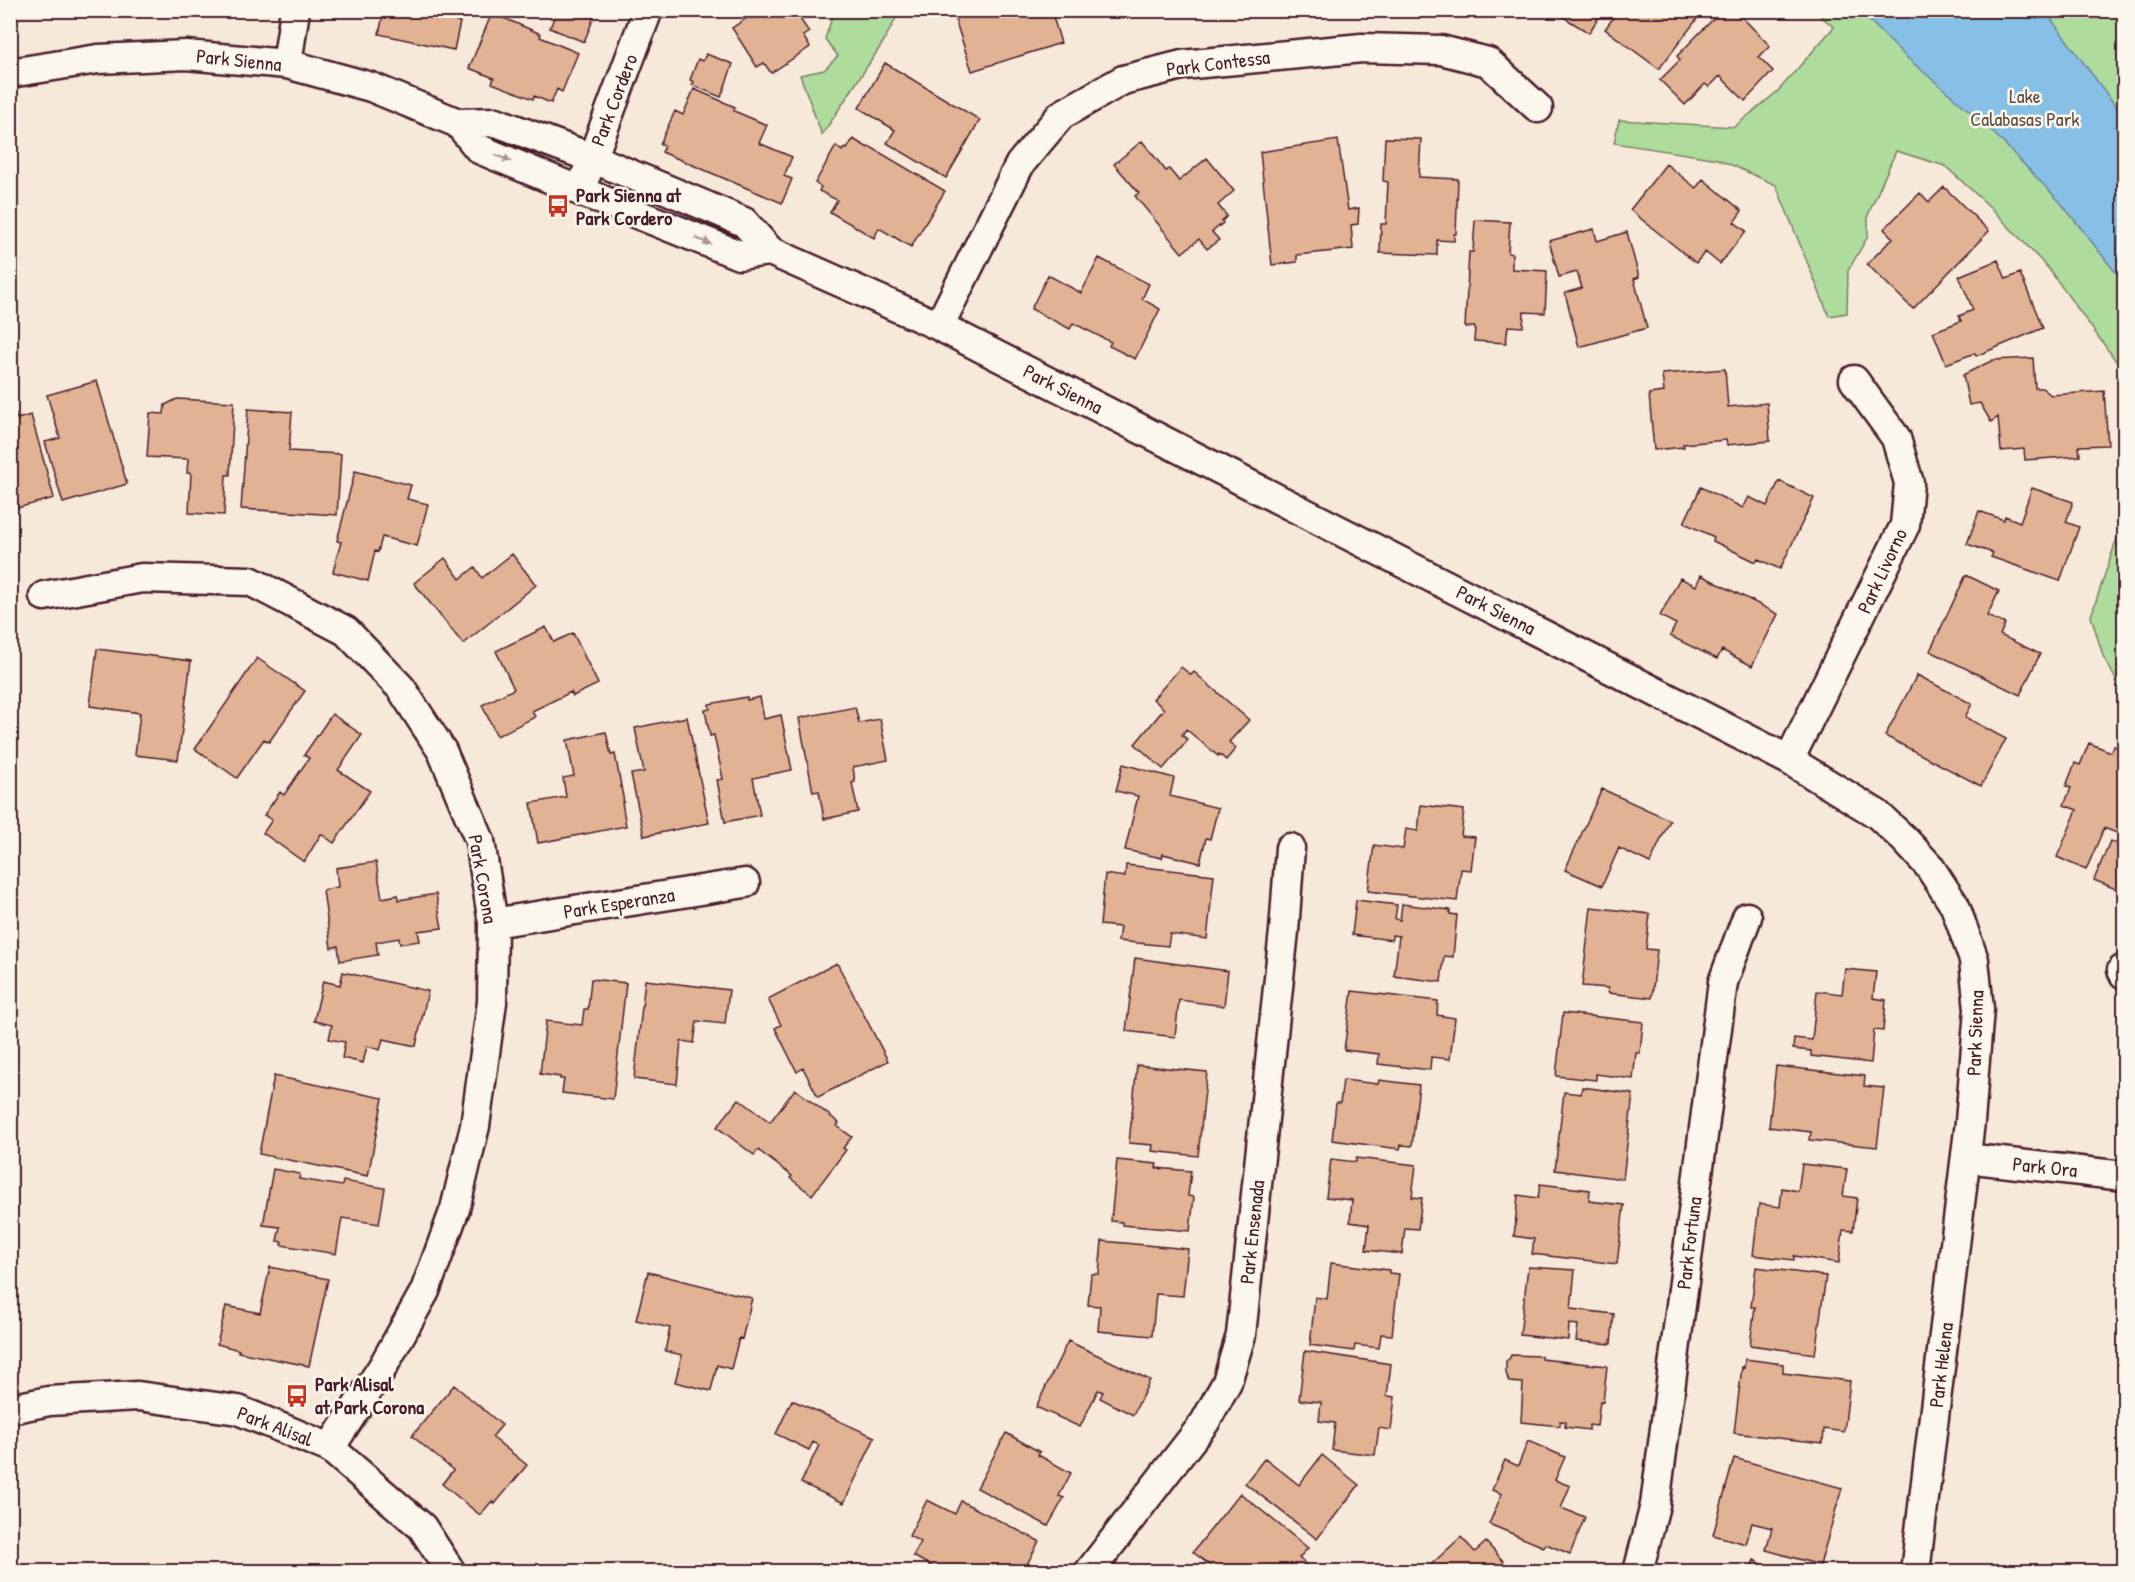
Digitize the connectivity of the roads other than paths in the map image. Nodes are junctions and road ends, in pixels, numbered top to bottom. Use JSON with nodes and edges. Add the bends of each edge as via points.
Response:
{"nodes":[{"id":1,"x":295,"y":10,"type":"edge"},
{"id":2,"x":648,"y":10,"type":"edge"},
{"id":3,"x":287,"y":64,"type":"junction"},
{"id":4,"x":10,"y":73,"type":"edge"},
{"id":5,"x":1538,"y":108,"type":"dead end"},
{"id":6,"x":458,"y":123,"type":"junction"},
{"id":7,"x":592,"y":158,"type":"junction"},
{"id":8,"x":580,"y":190,"type":"junction"},
{"id":9,"x":770,"y":251,"type":"junction"},
{"id":10,"x":939,"y":326,"type":"junction"},
{"id":11,"x":1854,"y":380,"type":"dead end"},
{"id":12,"x":44,"y":596,"type":"dead end"},
{"id":13,"x":1790,"y":760,"type":"junction"},
{"id":14,"x":1290,"y":848,"type":"dead end"},
{"id":15,"x":745,"y":883,"type":"dead end"},
{"id":16,"x":1747,"y":917,"type":"dead end"},
{"id":17,"x":493,"y":923,"type":"junction"},
{"id":18,"x":1966,"y":1158,"type":"junction"},
{"id":19,"x":2124,"y":1176,"type":"edge"},
{"id":20,"x":10,"y":1409,"type":"edge"},
{"id":21,"x":330,"y":1448,"type":"junction"},
{"id":22,"x":451,"y":1572,"type":"edge"},
{"id":23,"x":1089,"y":1572,"type":"edge"},
{"id":24,"x":1638,"y":1572,"type":"edge"},
{"id":25,"x":1915,"y":1572,"type":"edge"}],
"edges":[{"from":1,"to":3,"type":"street"},
{"from":2,"to":7,"type":"street","name":"Park Cordero"},
{"from":3,"to":4,"type":"street","name":"Park Sienna","via":[[186,55],[98,59]]},
{"from":3,"to":6,"type":"street","name":"Park Sienna","via":[[371,87]]},
{"from":5,"to":10,"type":"street","name":"Park Contessa","via":[[1488,62],[1441,50],[1362,48],[1182,65],[1123,80],[1061,115],[1020,164]]},
{"from":6,"to":7,"type":"street","name":"Park Sienna","via":[[496,122]]},
{"from":6,"to":8,"type":"street","name":"Park Sienna","one_way":true,"via":[[479,148]]},
{"from":7,"to":8,"type":"street","name":"Park Cordero"},
{"from":7,"to":9,"type":"street","name":"Park Sienna","via":[[744,222]]},
{"from":8,"to":9,"type":"street","name":"Park Sienna","one_way":true,"via":[[739,255]]},
{"from":9,"to":10,"type":"street","name":"Park Sienna"},
{"from":10,"to":13,"type":"street","name":"Park Sienna"},
{"from":11,"to":13,"type":"street","name":"Park Livorno","via":[[1896,438],[1909,483],[1905,525]]},
{"from":12,"to":17,"type":"street","name":"Park Corona","via":[[142,578],[250,581],[346,632],[401,688],[442,751],[480,841]]},
{"from":13,"to":18,"type":"street","name":"Park Sienna","via":[[1884,821],[1929,866],[1955,906],[1974,960],[1979,1009]]},
{"from":14,"to":23,"type":"street","name":"Park Ensenada","via":[[1241,1335],[1227,1382],[1205,1422]]},
{"from":15,"to":17,"type":"street","name":"Park Esperanza"},
{"from":16,"to":24,"type":"street","name":"Park Fortuna","via":[[1723,982],[1655,1505]]},
{"from":17,"to":21,"type":"street","name":"Park Corona","via":[[492,1002],[475,1126],[455,1209],[425,1291],[382,1368]]},
{"from":18,"to":19,"type":"street","name":"Park Ora"},
{"from":18,"to":25,"type":"street","name":"Park Helena"},
{"from":20,"to":21,"type":"street","name":"Park Alisal","via":[[49,1401],[138,1396],[238,1410]]},
{"from":21,"to":22,"type":"street","name":"Park Alisal","via":[[422,1527]]}]}
